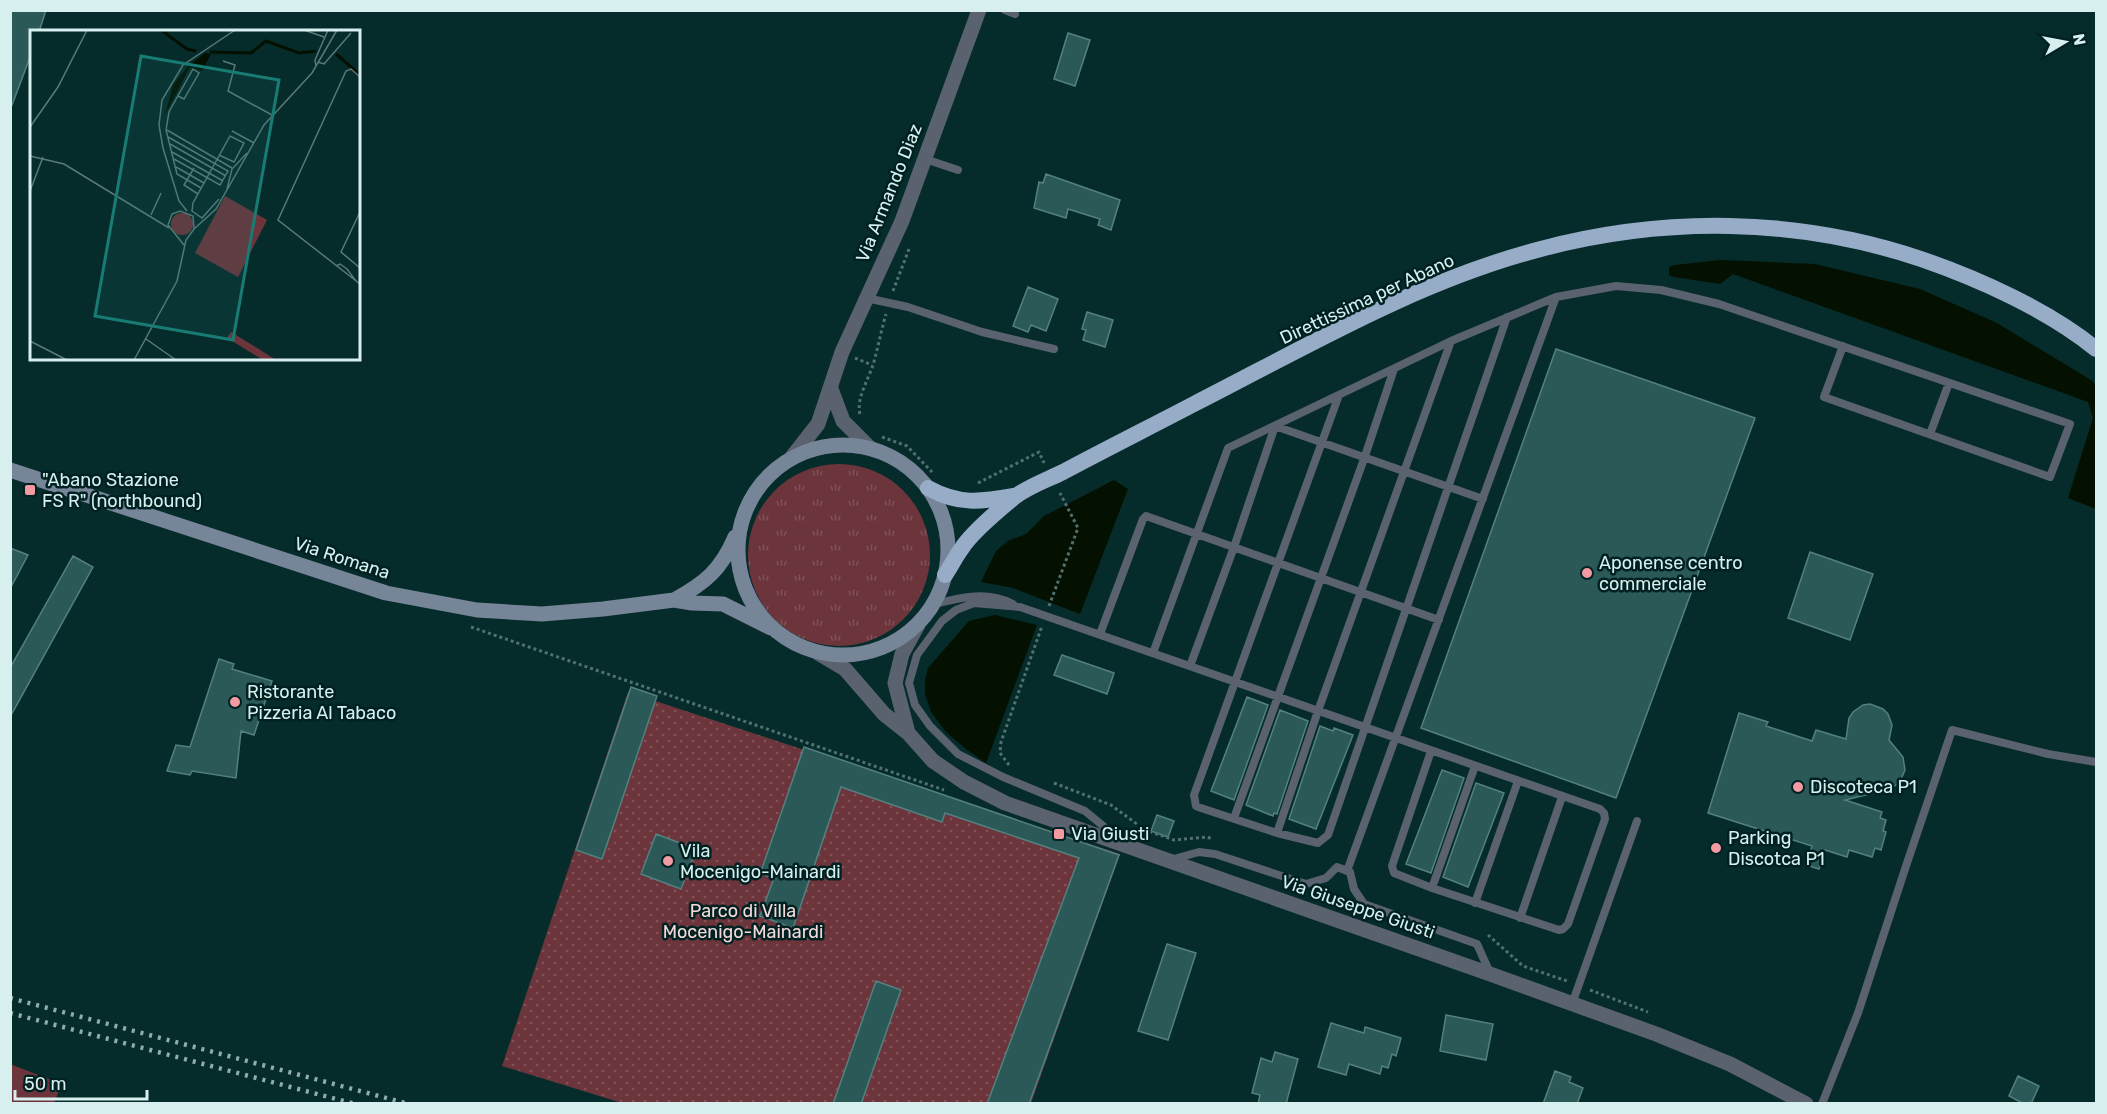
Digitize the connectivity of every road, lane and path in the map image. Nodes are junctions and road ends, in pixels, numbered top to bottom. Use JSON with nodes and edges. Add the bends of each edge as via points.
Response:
{"nodes":[{"id":1,"x":979,"y":10,"type":"edge"},
{"id":2,"x":1005,"y":10,"type":"edge"},
{"id":3,"x":1015,"y":14,"type":"dead end"},
{"id":4,"x":925,"y":159,"type":"junction"},
{"id":5,"x":958,"y":170,"type":"dead end"},
{"id":6,"x":912,"y":239,"type":"dead end"},
{"id":7,"x":1556,"y":297,"type":"junction"},
{"id":8,"x":866,"y":298,"type":"junction"},
{"id":9,"x":889,"y":304,"type":"junction"},
{"id":10,"x":1507,"y":317,"type":"junction"},
{"id":11,"x":1451,"y":341,"type":"junction"},
{"id":12,"x":1843,"y":346,"type":"junction"},
{"id":13,"x":1054,"y":349,"type":"dead end"},
{"id":14,"x":2097,"y":349,"type":"edge"},
{"id":15,"x":1394,"y":369,"type":"junction"},
{"id":16,"x":1949,"y":383,"type":"junction"},
{"id":17,"x":831,"y":389,"type":"junction"},
{"id":18,"x":1339,"y":394,"type":"junction"},
{"id":19,"x":861,"y":418,"type":"dead end"},
{"id":20,"x":1275,"y":426,"type":"junction"},
{"id":21,"x":1930,"y":434,"type":"junction"},
{"id":22,"x":880,"y":437,"type":"dead end"},
{"id":23,"x":1322,"y":444,"type":"junction"},
{"id":24,"x":869,"y":447,"type":"junction"},
{"id":25,"x":1039,"y":452,"type":"dead end"},
{"id":26,"x":792,"y":457,"type":"junction"},
{"id":27,"x":1364,"y":459,"type":"junction"},
{"id":28,"x":10,"y":470,"type":"edge"},
{"id":29,"x":1405,"y":473,"type":"junction"},
{"id":30,"x":932,"y":482,"type":"junction"},
{"id":31,"x":974,"y":485,"type":"dead end"},
{"id":32,"x":1448,"y":487,"type":"junction"},
{"id":33,"x":1014,"y":496,"type":"junction"},
{"id":34,"x":1483,"y":499,"type":"junction"},
{"id":35,"x":1066,"y":504,"type":"dead end"},
{"id":36,"x":739,"y":528,"type":"junction"},
{"id":37,"x":1196,"y":534,"type":"junction"},
{"id":38,"x":1234,"y":547,"type":"junction"},
{"id":39,"x":1278,"y":564,"type":"junction"},
{"id":40,"x":945,"y":575,"type":"junction"},
{"id":41,"x":1320,"y":579,"type":"junction"},
{"id":42,"x":1362,"y":593,"type":"junction"},
{"id":43,"x":1052,"y":597,"type":"dead end"},
{"id":44,"x":674,"y":600,"type":"junction"},
{"id":45,"x":935,"y":604,"type":"junction"},
{"id":46,"x":1020,"y":607,"type":"junction"},
{"id":47,"x":1407,"y":609,"type":"junction"},
{"id":48,"x":1439,"y":620,"type":"junction"},
{"id":49,"x":1044,"y":622,"type":"dead end"},
{"id":50,"x":918,"y":625,"type":"junction"},
{"id":51,"x":470,"y":626,"type":"dead end"},
{"id":52,"x":771,"y":628,"type":"junction"},
{"id":53,"x":1100,"y":634,"type":"junction"},
{"id":54,"x":818,"y":653,"type":"junction"},
{"id":55,"x":1153,"y":653,"type":"junction"},
{"id":56,"x":1190,"y":666,"type":"junction"},
{"id":57,"x":1236,"y":682,"type":"junction"},
{"id":58,"x":1278,"y":697,"type":"junction"},
{"id":59,"x":1318,"y":711,"type":"junction"},
{"id":60,"x":1364,"y":727,"type":"junction"},
{"id":61,"x":908,"y":733,"type":"junction"},
{"id":62,"x":1396,"y":738,"type":"junction"},
{"id":63,"x":1431,"y":751,"type":"junction"},
{"id":64,"x":1000,"y":753,"type":"dead end"},
{"id":65,"x":2097,"y":762,"type":"edge"},
{"id":66,"x":1475,"y":766,"type":"junction"},
{"id":67,"x":1518,"y":781,"type":"junction"},
{"id":68,"x":945,"y":790,"type":"dead end"},
{"id":69,"x":1562,"y":797,"type":"junction"},
{"id":70,"x":1234,"y":818,"type":"junction"},
{"id":71,"x":1637,"y":821,"type":"dead end"},
{"id":72,"x":1277,"y":833,"type":"junction"},
{"id":73,"x":1128,"y":848,"type":"junction"},
{"id":74,"x":1166,"y":861,"type":"junction"},
{"id":75,"x":1347,"y":871,"type":"junction"},
{"id":76,"x":1432,"y":888,"type":"junction"},
{"id":77,"x":1475,"y":903,"type":"junction"},
{"id":78,"x":1520,"y":918,"type":"junction"},
{"id":79,"x":1490,"y":974,"type":"junction"},
{"id":80,"x":1572,"y":1004,"type":"junction"},
{"id":81,"x":1806,"y":1104,"type":"edge"},
{"id":82,"x":1822,"y":1104,"type":"edge"}],
"edges":[{"from":1,"to":4,"type":"street","name":"Via Armando Diaz"},
{"from":2,"to":3,"type":"lane"},
{"from":4,"to":5,"type":"lane"},
{"from":4,"to":8,"type":"street","name":"Via Armando Diaz","via":[[902,221]]},
{"from":6,"to":9,"type":"path"},
{"from":7,"to":10,"type":"lane"},
{"from":7,"to":12,"type":"lane","via":[[1616,286],[1661,290],[1719,303]]},
{"from":7,"to":34,"type":"lane"},
{"from":8,"to":9,"type":"lane"},
{"from":8,"to":17,"type":"street","name":"Via Armando Diaz","via":[[842,352]]},
{"from":9,"to":13,"type":"lane"},
{"from":9,"to":19,"type":"path","via":[[858,411]]},
{"from":10,"to":11,"type":"lane"},
{"from":10,"to":32,"type":"lane"},
{"from":11,"to":15,"type":"lane"},
{"from":11,"to":29,"type":"lane"},
{"from":12,"to":16,"type":"lane"},
{"from":12,"to":21,"type":"lane","via":[[1824,397]]},
{"from":14,"to":33,"type":"highway","name":"Direttissima per Abano","via":[[2048,317],[1960,272],[1843,237],[1785,228],[1723,225],[1629,231],[1534,250],[1414,295]]},
{"from":15,"to":18,"type":"lane"},
{"from":15,"to":27,"type":"lane"},
{"from":16,"to":21,"type":"lane"},
{"from":16,"to":21,"type":"lane","via":[[2070,424],[2050,477]]},
{"from":17,"to":24,"type":"street","via":[[843,421]]},
{"from":17,"to":26,"type":"street","name":"Via Armando Diaz","via":[[818,424]]},
{"from":18,"to":20,"type":"lane"},
{"from":18,"to":23,"type":"lane"},
{"from":20,"to":23,"type":"lane"},
{"from":20,"to":37,"type":"lane","via":[[1228,448]]},
{"from":20,"to":38,"type":"lane"},
{"from":22,"to":30,"type":"path","via":[[907,446]]},
{"from":23,"to":27,"type":"lane"},
{"from":23,"to":39,"type":"lane"},
{"from":24,"to":26,"type":"main road","via":[[816,447]]},
{"from":24,"to":30,"type":"main road"},
{"from":25,"to":31,"type":"path"},
{"from":26,"to":36,"type":"main road","via":[[768,476],[750,500]]},
{"from":27,"to":29,"type":"lane"},
{"from":27,"to":41,"type":"lane"},
{"from":28,"to":44,"type":"main road","name":"Via Romana","via":[[386,593],[477,610],[542,614]]},
{"from":29,"to":32,"type":"lane"},
{"from":29,"to":42,"type":"lane"},
{"from":30,"to":33,"type":"highway","name":"Direttissima per Abano","via":[[942,496],[957,501],[980,502]]},
{"from":30,"to":40,"type":"main road","via":[[948,545]]},
{"from":32,"to":34,"type":"lane"},
{"from":32,"to":47,"type":"lane"},
{"from":33,"to":40,"type":"highway","name":"Direttissima per Abano","via":[[964,544]]},
{"from":34,"to":48,"type":"lane"},
{"from":35,"to":43,"type":"path","via":[[1078,528]]},
{"from":36,"to":44,"type":"main road","name":"Via Romana","via":[[712,576]]},
{"from":36,"to":52,"type":"main road","via":[[738,565],[743,582],[749,599]]},
{"from":37,"to":38,"type":"lane"},
{"from":37,"to":53,"type":"lane","via":[[1146,516]]},
{"from":37,"to":55,"type":"lane"},
{"from":38,"to":39,"type":"lane"},
{"from":38,"to":56,"type":"lane"},
{"from":39,"to":41,"type":"lane"},
{"from":39,"to":57,"type":"lane"},
{"from":40,"to":45,"type":"main road"},
{"from":41,"to":42,"type":"lane"},
{"from":41,"to":58,"type":"lane"},
{"from":42,"to":47,"type":"lane"},
{"from":42,"to":59,"type":"lane"},
{"from":44,"to":52,"type":"main road","name":"Via Romana","via":[[723,604]]},
{"from":45,"to":46,"type":"lane","via":[[977,595],[1001,598]]},
{"from":45,"to":50,"type":"main road"},
{"from":46,"to":53,"type":"lane"},
{"from":46,"to":73,"type":"lane","via":[[974,603],[942,621],[917,655],[909,683],[915,705],[958,754],[1085,811]]},
{"from":47,"to":48,"type":"lane"},
{"from":47,"to":60,"type":"lane"},
{"from":48,"to":62,"type":"lane"},
{"from":49,"to":64,"type":"path","via":[[1004,730]]},
{"from":50,"to":54,"type":"main road","via":[[888,646],[865,653]]},
{"from":50,"to":61,"type":"street","name":"Via Giuseppe Giusti","via":[[902,654],[895,683]]},
{"from":51,"to":68,"type":"path"},
{"from":52,"to":54,"type":"main road","via":[[801,648]]},
{"from":53,"to":55,"type":"lane"},
{"from":54,"to":61,"type":"street","name":"Via Giuseppe Giusti","via":[[845,669],[884,714]]},
{"from":55,"to":56,"type":"lane"},
{"from":56,"to":57,"type":"lane"},
{"from":57,"to":58,"type":"lane"},
{"from":57,"to":70,"type":"lane","via":[[1194,795],[1196,806]]},
{"from":58,"to":59,"type":"lane"},
{"from":58,"to":70,"type":"lane"},
{"from":59,"to":60,"type":"lane"},
{"from":59,"to":72,"type":"lane"},
{"from":60,"to":62,"type":"lane"},
{"from":60,"to":72,"type":"lane","via":[[1324,840],[1314,843]]},
{"from":61,"to":73,"type":"street","name":"Via Giuseppe Giusti","via":[[933,761],[1005,804]]},
{"from":62,"to":63,"type":"lane"},
{"from":62,"to":75,"type":"lane"},
{"from":63,"to":66,"type":"lane"},
{"from":63,"to":76,"type":"lane","via":[[1392,866],[1394,873]]},
{"from":65,"to":82,"type":"lane","via":[[1952,730],[1858,1013]]},
{"from":66,"to":67,"type":"lane"},
{"from":66,"to":76,"type":"lane"},
{"from":67,"to":69,"type":"lane"},
{"from":67,"to":77,"type":"lane"},
{"from":69,"to":78,"type":"lane"},
{"from":69,"to":78,"type":"lane","via":[[1600,809],[1605,819],[1565,927],[1559,930]]},
{"from":70,"to":72,"type":"lane"},
{"from":71,"to":80,"type":"lane"},
{"from":73,"to":74,"type":"street","name":"Via Giuseppe Giusti"},
{"from":74,"to":75,"type":"lane","via":[[1199,852],[1215,854],[1306,884],[1326,878],[1337,867]]},
{"from":74,"to":79,"type":"street","name":"Via Giuseppe Giusti"},
{"from":75,"to":79,"type":"lane","via":[[1364,904],[1477,944]]},
{"from":76,"to":77,"type":"lane"},
{"from":77,"to":78,"type":"lane"},
{"from":79,"to":80,"type":"street","name":"Via Giuseppe Giusti"},
{"from":80,"to":81,"type":"street","name":"Via Giuseppe Giusti","via":[[1730,1064]]}]}
